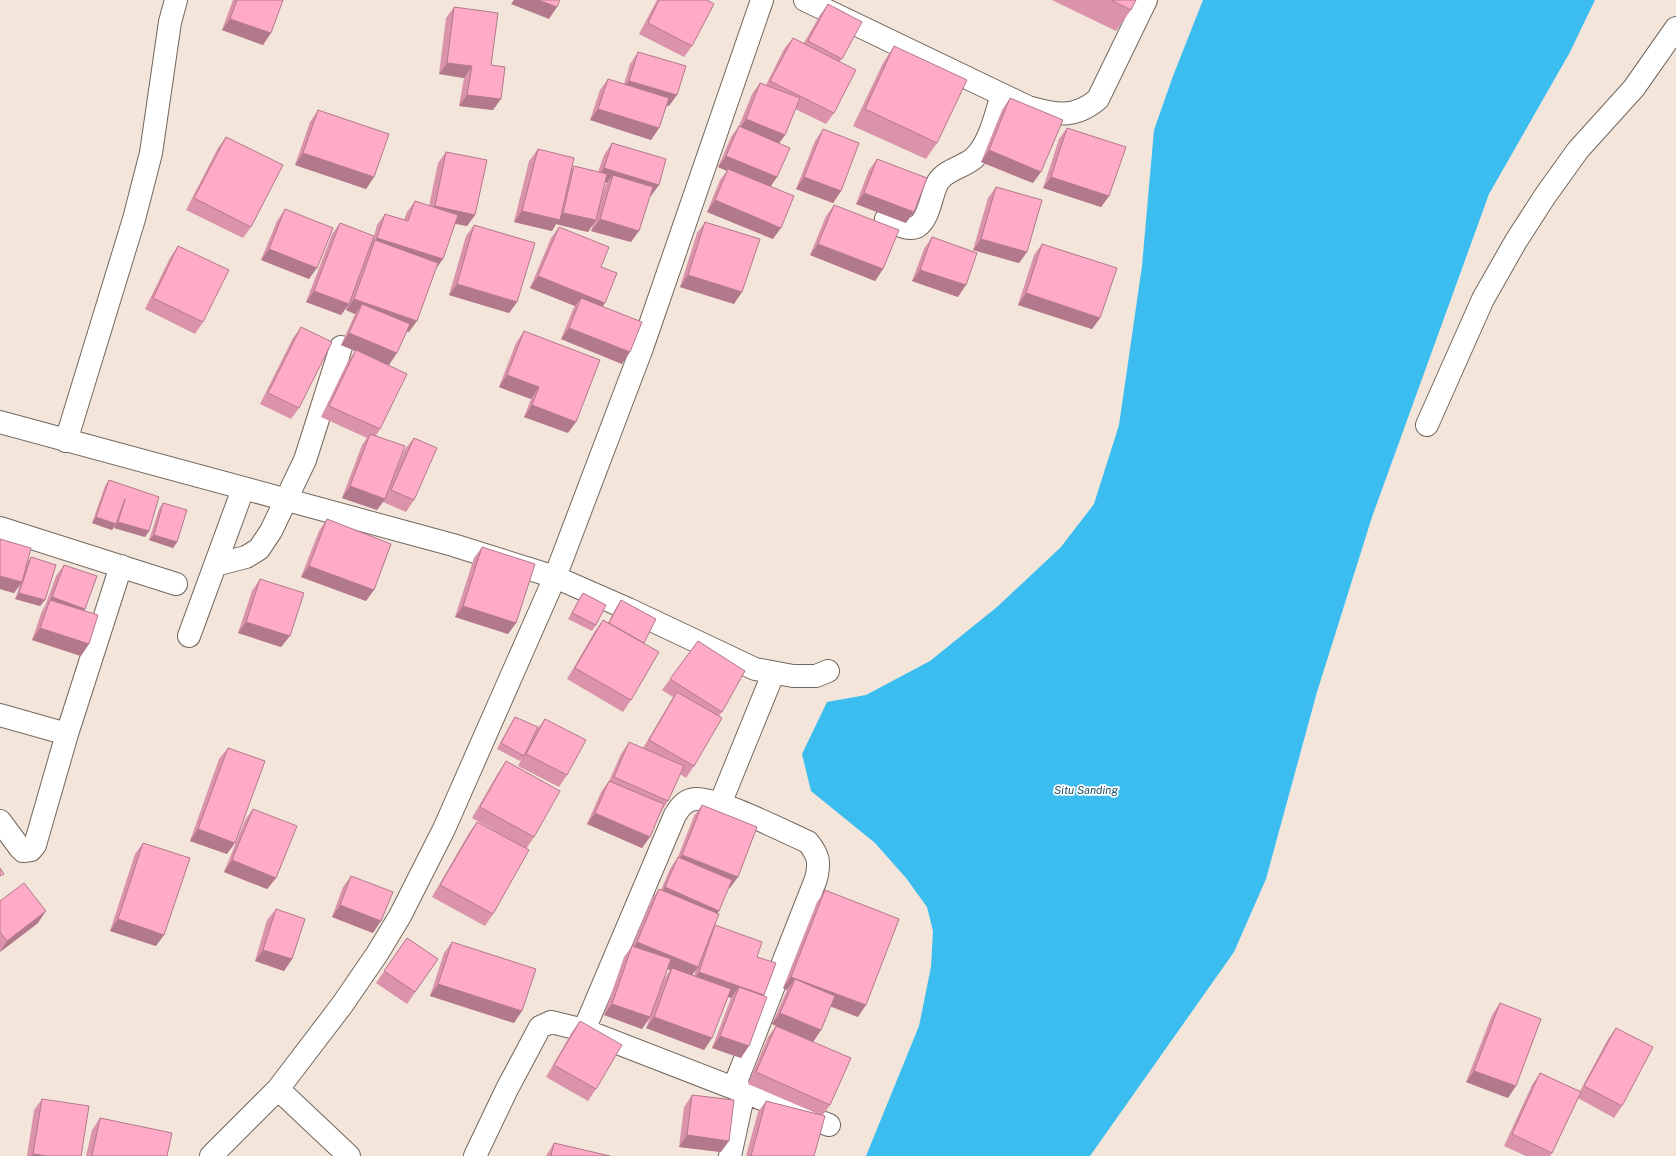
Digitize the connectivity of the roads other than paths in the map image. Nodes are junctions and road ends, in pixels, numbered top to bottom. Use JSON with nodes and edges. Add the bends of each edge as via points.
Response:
{"nodes":[{"id":1,"x":176,"y":0,"type":"edge"},
{"id":2,"x":762,"y":0,"type":"edge"},
{"id":3,"x":805,"y":0,"type":"edge"},
{"id":4,"x":1146,"y":0,"type":"edge"},
{"id":5,"x":1676,"y":28,"type":"edge"},
{"id":6,"x":1002,"y":95,"type":"junction"},
{"id":7,"x":886,"y":219,"type":"dead end"},
{"id":8,"x":341,"y":347,"type":"dead end"},
{"id":9,"x":0,"y":422,"type":"edge"},
{"id":10,"x":1427,"y":425,"type":"dead end"},
{"id":11,"x":66,"y":441,"type":"junction"},
{"id":12,"x":243,"y":489,"type":"junction"},
{"id":13,"x":286,"y":500,"type":"junction"},
{"id":14,"x":0,"y":528,"type":"edge"},
{"id":15,"x":215,"y":565,"type":"junction"},
{"id":16,"x":121,"y":566,"type":"junction"},
{"id":17,"x":555,"y":577,"type":"junction"},
{"id":18,"x":176,"y":584,"type":"dead end"},
{"id":19,"x":189,"y":636,"type":"dead end"},
{"id":20,"x":828,"y":671,"type":"dead end"},
{"id":21,"x":773,"y":674,"type":"junction"},
{"id":22,"x":0,"y":715,"type":"edge"},
{"id":23,"x":68,"y":734,"type":"junction"},
{"id":24,"x":720,"y":804,"type":"junction"},
{"id":25,"x":0,"y":821,"type":"edge"},
{"id":26,"x":584,"y":1030,"type":"junction"},
{"id":27,"x":278,"y":1089,"type":"junction"},
{"id":28,"x":739,"y":1090,"type":"junction"},
{"id":29,"x":829,"y":1125,"type":"dead end"},
{"id":30,"x":211,"y":1156,"type":"edge"},
{"id":31,"x":349,"y":1156,"type":"edge"},
{"id":32,"x":475,"y":1156,"type":"edge"},
{"id":33,"x":730,"y":1156,"type":"edge"}],
"edges":[{"from":1,"to":11,"type":"street","via":[[170,22],[151,153],[134,219]]},
{"from":2,"to":17,"type":"street","via":[[642,348]]},
{"from":3,"to":6,"type":"street"},
{"from":4,"to":6,"type":"street","via":[[1098,99],[1088,108],[1074,113],[1059,114],[1028,107]]},
{"from":5,"to":10,"type":"street","via":[[1634,88],[1578,150],[1516,241],[1483,298]]},
{"from":6,"to":7,"type":"street","via":[[986,143],[974,158],[939,181],[919,225],[913,228],[903,227]]},
{"from":8,"to":13,"type":"street","via":[[305,460]]},
{"from":9,"to":11,"type":"street"},
{"from":11,"to":12,"type":"street"},
{"from":12,"to":13,"type":"street"},
{"from":12,"to":15,"type":"street"},
{"from":13,"to":15,"type":"street","via":[[259,549],[246,557]]},
{"from":13,"to":17,"type":"street","via":[[454,545]]},
{"from":14,"to":16,"type":"street"},
{"from":15,"to":19,"type":"street"},
{"from":16,"to":18,"type":"street"},
{"from":16,"to":23,"type":"street"},
{"from":17,"to":21,"type":"street","via":[[755,669]]},
{"from":17,"to":27,"type":"street","via":[[444,829],[400,916],[378,954]]},
{"from":20,"to":21,"type":"street","via":[[816,676]]},
{"from":21,"to":24,"type":"street"},
{"from":22,"to":23,"type":"street"},
{"from":23,"to":25,"type":"street","via":[[35,845],[31,850],[23,851]]},
{"from":24,"to":26,"type":"street","via":[[696,799],[683,803],[674,815]]},
{"from":24,"to":28,"type":"street","via":[[808,842],[817,854],[818,868],[816,880]]},
{"from":26,"to":28,"type":"street"},
{"from":26,"to":32,"type":"street","via":[[551,1022],[540,1027]]},
{"from":27,"to":30,"type":"street"},
{"from":27,"to":31,"type":"street"},
{"from":28,"to":29,"type":"street"},
{"from":28,"to":33,"type":"street"}]}
